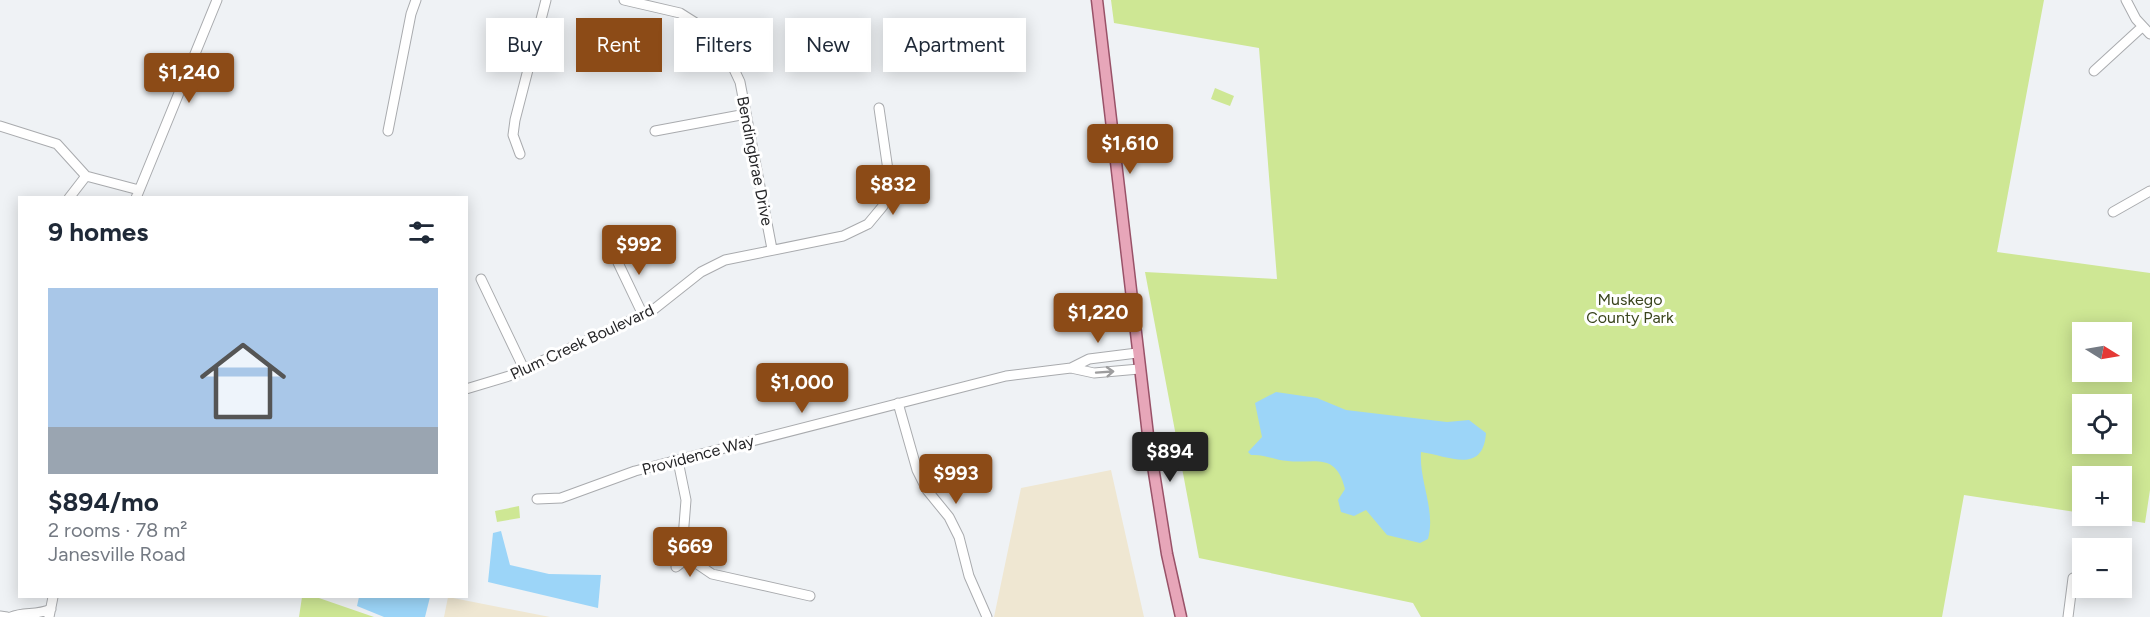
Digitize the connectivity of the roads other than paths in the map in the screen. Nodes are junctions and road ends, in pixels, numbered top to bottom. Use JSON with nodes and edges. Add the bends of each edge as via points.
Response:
{"nodes":[{"id":1,"x":217,"y":0,"type":"edge"},
{"id":2,"x":416,"y":0,"type":"edge"},
{"id":3,"x":546,"y":0,"type":"edge"},
{"id":4,"x":624,"y":0,"type":"edge"},
{"id":5,"x":1097,"y":0,"type":"edge"},
{"id":6,"x":2126,"y":0,"type":"edge"},
{"id":7,"x":2146,"y":30,"type":"edge"},
{"id":8,"x":2094,"y":71,"type":"dead end"},
{"id":9,"x":879,"y":108,"type":"dead end"},
{"id":10,"x":746,"y":114,"type":"junction"},
{"id":11,"x":0,"y":126,"type":"edge"},
{"id":12,"x":388,"y":131,"type":"dead end"},
{"id":13,"x":655,"y":131,"type":"dead end"},
{"id":14,"x":520,"y":154,"type":"dead end"},
{"id":15,"x":86,"y":176,"type":"junction"},
{"id":16,"x":2150,"y":191,"type":"edge"},
{"id":17,"x":138,"y":194,"type":"edge"},
{"id":18,"x":71,"y":196,"type":"edge"},
{"id":19,"x":2113,"y":212,"type":"dead end"},
{"id":20,"x":611,"y":248,"type":"dead end"},
{"id":21,"x":772,"y":249,"type":"junction"},
{"id":22,"x":481,"y":279,"type":"dead end"},
{"id":23,"x":643,"y":315,"type":"junction"},
{"id":24,"x":1137,"y":352,"type":"junction"},
{"id":25,"x":1071,"y":368,"type":"junction"},
{"id":26,"x":524,"y":369,"type":"junction"},
{"id":27,"x":1139,"y":369,"type":"junction"},
{"id":28,"x":468,"y":388,"type":"edge"},
{"id":29,"x":898,"y":403,"type":"junction"},
{"id":30,"x":678,"y":461,"type":"junction"},
{"id":31,"x":537,"y":499,"type":"dead end"},
{"id":32,"x":689,"y":557,"type":"junction"},
{"id":33,"x":676,"y":567,"type":"dead end"},
{"id":34,"x":2072,"y":586,"type":"edge"},
{"id":35,"x":810,"y":596,"type":"dead end"},
{"id":36,"x":53,"y":598,"type":"edge"},
{"id":37,"x":50,"y":613,"type":"edge"},
{"id":38,"x":0,"y":616,"type":"edge"},
{"id":39,"x":9,"y":617,"type":"edge"},
{"id":40,"x":987,"y":617,"type":"edge"},
{"id":41,"x":1181,"y":617,"type":"edge"},
{"id":42,"x":2068,"y":617,"type":"edge"}],
"edges":[{"from":1,"to":17,"type":"street"},
{"from":2,"to":12,"type":"street"},
{"from":3,"to":14,"type":"street","via":[[515,120],[513,135]]},
{"from":4,"to":10,"type":"street","name":"Bendingbrae Drive","via":[[680,13],[710,32],[737,71]]},
{"from":5,"to":24,"type":"main road"},
{"from":6,"to":7,"type":"street"},
{"from":7,"to":8,"type":"street"},
{"from":9,"to":21,"type":"street","name":"Plum Creek Boulevard","via":[[890,184],[877,215],[854,232]]},
{"from":10,"to":13,"type":"street"},
{"from":10,"to":21,"type":"street","name":"Bendingbrae Drive"},
{"from":11,"to":15,"type":"street","via":[[57,144]]},
{"from":15,"to":17,"type":"street"},
{"from":15,"to":18,"type":"street"},
{"from":16,"to":19,"type":"street"},
{"from":20,"to":23,"type":"street"},
{"from":21,"to":23,"type":"street","name":"Plum Creek Boulevard","via":[[739,255],[712,266]]},
{"from":22,"to":26,"type":"street"},
{"from":23,"to":26,"type":"street","name":"Plum Creek Boulevard"},
{"from":24,"to":25,"type":"street","name":"Providence Way","via":[[1089,359]]},
{"from":24,"to":27,"type":"main road"},
{"from":25,"to":27,"type":"street","name":"Providence Way","one_way":true,"via":[[1094,373]]},
{"from":25,"to":29,"type":"street","name":"Providence Way","via":[[1006,376]]},
{"from":26,"to":28,"type":"street","name":"Plum Creek Boulevard"},
{"from":27,"to":41,"type":"main road","via":[[1167,554]]},
{"from":29,"to":30,"type":"street","name":"Providence Way"},
{"from":29,"to":40,"type":"street","via":[[917,470],[959,537],[969,576]]},
{"from":30,"to":31,"type":"street","name":"Providence Way","via":[[617,477],[561,498]]},
{"from":30,"to":32,"type":"street","via":[[686,500],[683,538]]},
{"from":32,"to":33,"type":"street"},
{"from":32,"to":35,"type":"street","via":[[712,574]]},
{"from":34,"to":42,"type":"street"},
{"from":36,"to":37,"type":"street"},
{"from":37,"to":39,"type":"street","via":[[21,612]]},
{"from":38,"to":39,"type":"street"}]}
